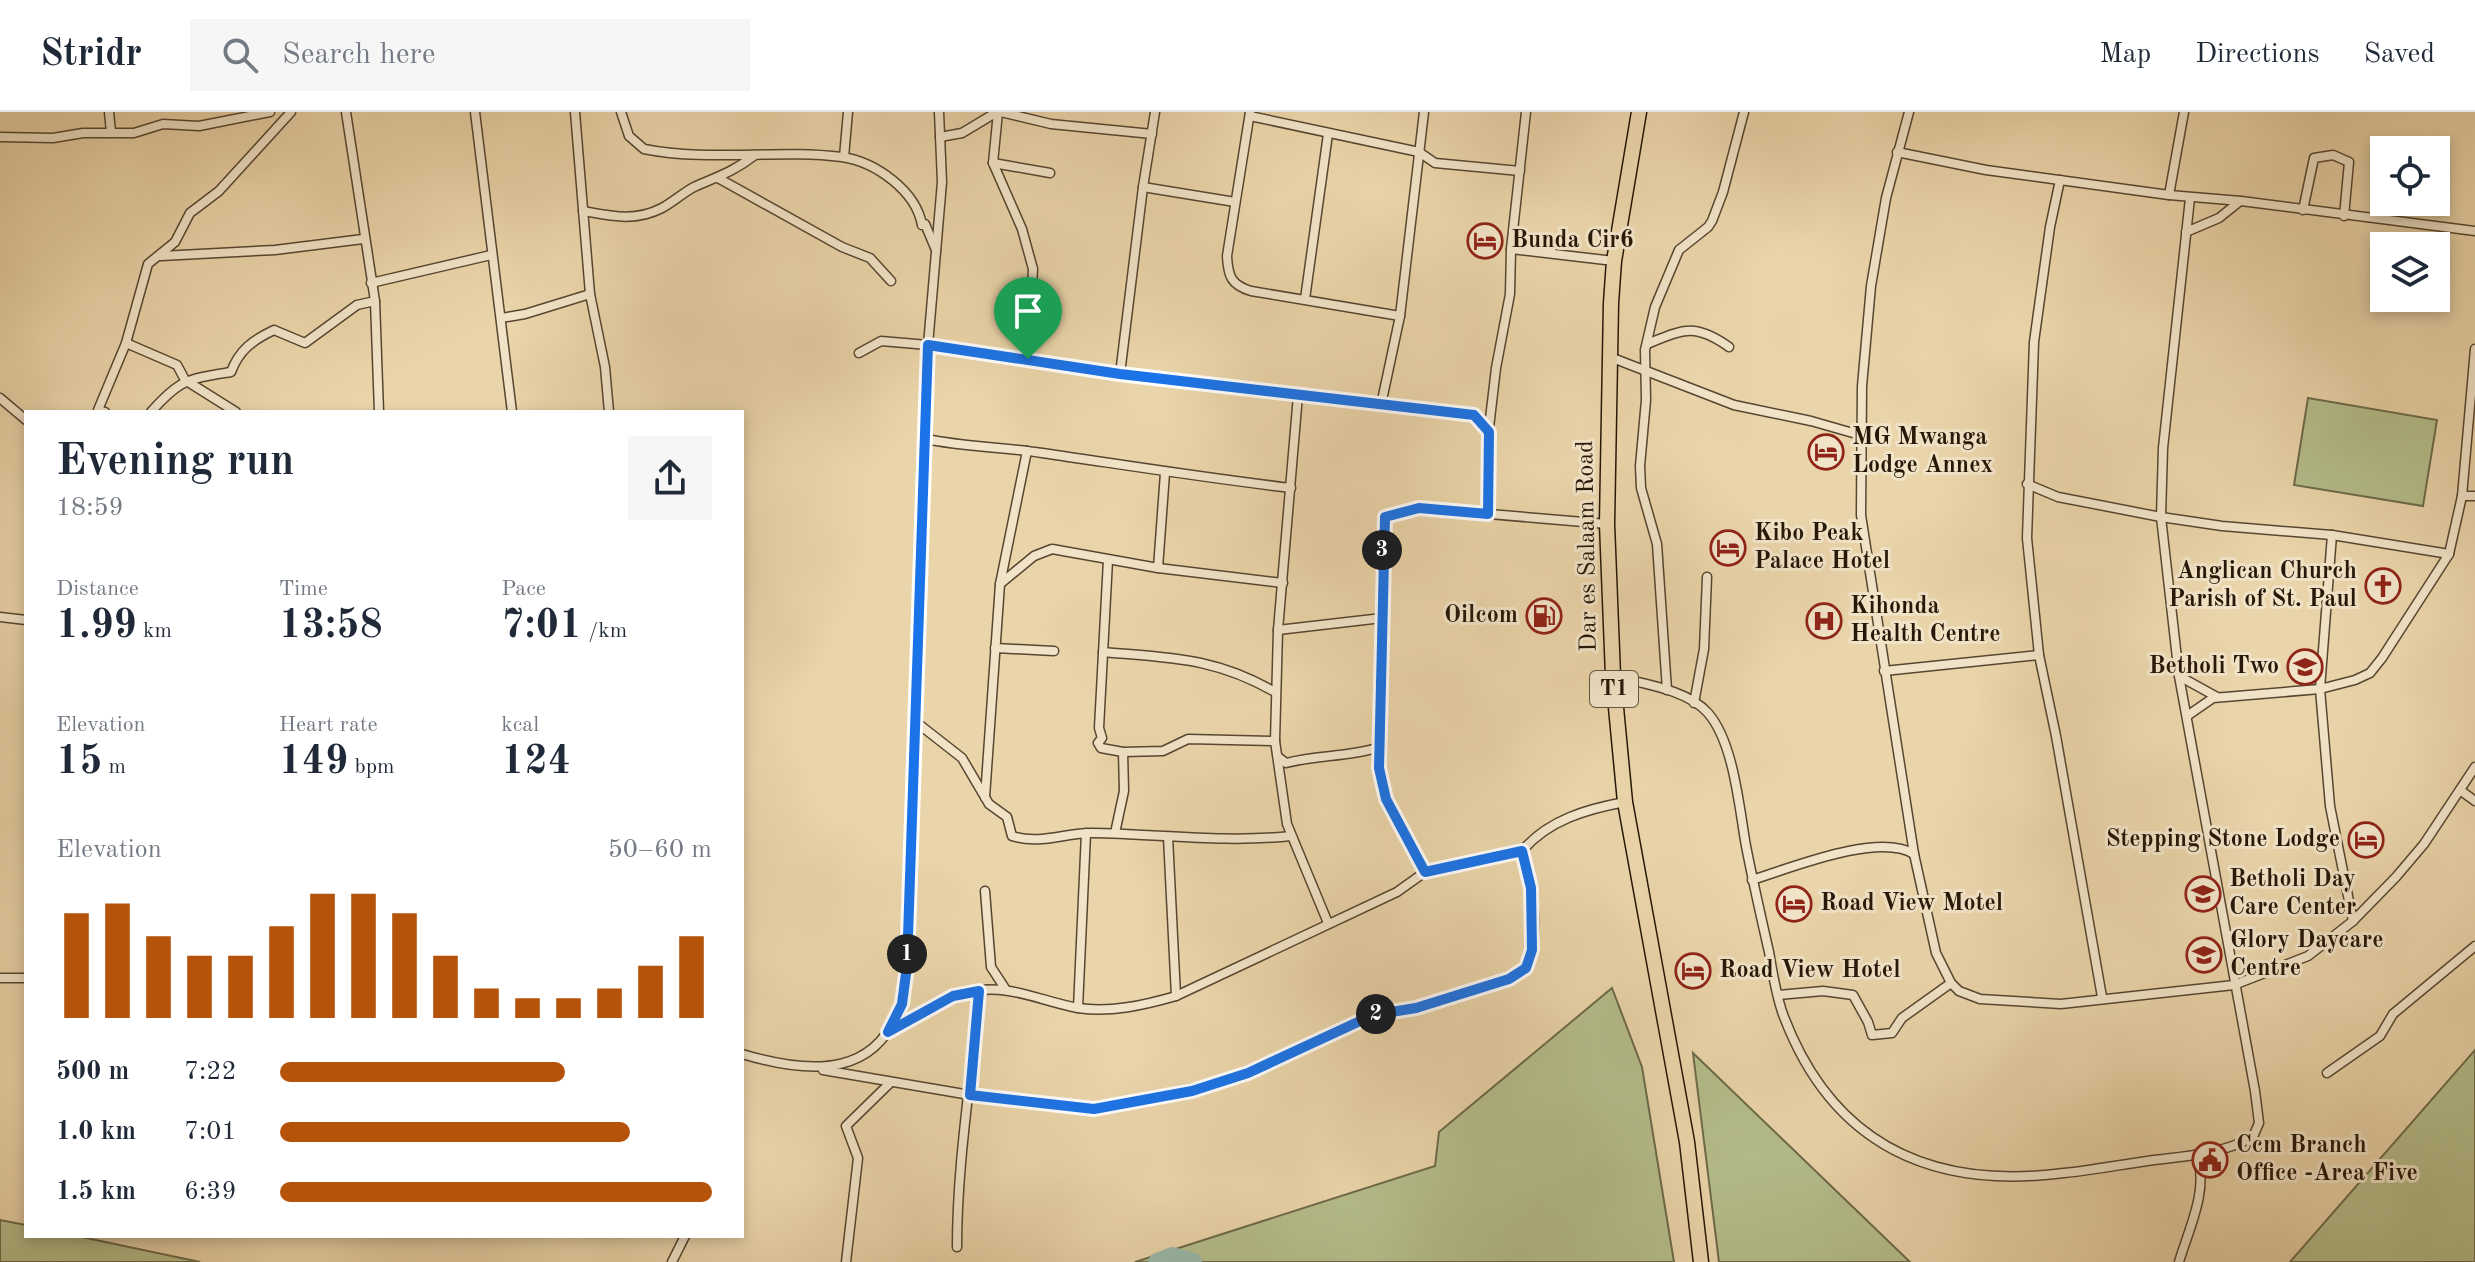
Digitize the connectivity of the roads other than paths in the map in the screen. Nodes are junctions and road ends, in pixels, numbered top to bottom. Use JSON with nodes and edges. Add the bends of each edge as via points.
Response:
{"nodes":[{"id":1,"x":109,"y":112,"type":"edge"},
{"id":2,"x":161,"y":112,"type":"edge"},
{"id":3,"x":270,"y":112,"type":"edge"},
{"id":4,"x":291,"y":112,"type":"edge"},
{"id":5,"x":346,"y":112,"type":"edge"},
{"id":6,"x":475,"y":112,"type":"edge"},
{"id":7,"x":575,"y":112,"type":"edge"},
{"id":8,"x":621,"y":112,"type":"edge"},
{"id":9,"x":848,"y":112,"type":"edge"},
{"id":10,"x":939,"y":112,"type":"edge"},
{"id":11,"x":999,"y":112,"type":"edge"},
{"id":12,"x":1155,"y":112,"type":"edge"},
{"id":13,"x":1424,"y":112,"type":"edge"},
{"id":14,"x":1526,"y":112,"type":"edge"},
{"id":15,"x":1639,"y":112,"type":"edge"},
{"id":16,"x":1744,"y":112,"type":"edge"},
{"id":17,"x":1909,"y":112,"type":"edge"},
{"id":18,"x":2184,"y":112,"type":"edge"},
{"id":19,"x":1250,"y":114,"type":"edge"},
{"id":20,"x":163,"y":124,"type":"junction"},
{"id":21,"x":111,"y":132,"type":"junction"},
{"id":22,"x":1152,"y":134,"type":"junction"},
{"id":23,"x":1328,"y":134,"type":"junction"},
{"id":24,"x":0,"y":137,"type":"edge"},
{"id":25,"x":940,"y":137,"type":"junction"},
{"id":26,"x":1419,"y":152,"type":"junction"},
{"id":27,"x":1897,"y":152,"type":"junction"},
{"id":28,"x":756,"y":154,"type":"junction"},
{"id":29,"x":844,"y":157,"type":"junction"},
{"id":30,"x":993,"y":163,"type":"junction"},
{"id":31,"x":1520,"y":171,"type":"junction"},
{"id":32,"x":1050,"y":173,"type":"dead end"},
{"id":33,"x":718,"y":178,"type":"junction"},
{"id":34,"x":2060,"y":180,"type":"junction"},
{"id":35,"x":1143,"y":187,"type":"junction"},
{"id":36,"x":2169,"y":195,"type":"junction"},
{"id":37,"x":2190,"y":198,"type":"junction"},
{"id":38,"x":2239,"y":201,"type":"junction"},
{"id":39,"x":1235,"y":202,"type":"junction"},
{"id":40,"x":2303,"y":210,"type":"junction"},
{"id":41,"x":583,"y":211,"type":"junction"},
{"id":42,"x":2344,"y":216,"type":"junction"},
{"id":43,"x":2475,"y":231,"type":"edge"},
{"id":44,"x":2186,"y":232,"type":"junction"},
{"id":45,"x":363,"y":239,"type":"junction"},
{"id":46,"x":1511,"y":249,"type":"junction"},
{"id":47,"x":937,"y":252,"type":"junction"},
{"id":48,"x":491,"y":255,"type":"junction"},
{"id":49,"x":159,"y":256,"type":"junction"},
{"id":50,"x":1614,"y":261,"type":"junction"},
{"id":51,"x":891,"y":281,"type":"dead end"},
{"id":52,"x":371,"y":283,"type":"junction"},
{"id":53,"x":590,"y":294,"type":"junction"},
{"id":54,"x":1305,"y":299,"type":"junction"},
{"id":55,"x":375,"y":301,"type":"junction"},
{"id":56,"x":1400,"y":316,"type":"junction"},
{"id":57,"x":501,"y":318,"type":"junction"},
{"id":58,"x":126,"y":343,"type":"junction"},
{"id":59,"x":1647,"y":344,"type":"junction"},
{"id":60,"x":928,"y":345,"type":"junction"},
{"id":61,"x":1729,"y":347,"type":"dead end"},
{"id":62,"x":2475,"y":349,"type":"edge"},
{"id":63,"x":859,"y":353,"type":"dead end"},
{"id":64,"x":1609,"y":357,"type":"junction"},
{"id":65,"x":1028,"y":359,"type":"junction"},
{"id":66,"x":1643,"y":369,"type":"junction"},
{"id":67,"x":1120,"y":374,"type":"junction"},
{"id":68,"x":185,"y":380,"type":"junction"},
{"id":69,"x":1298,"y":395,"type":"junction"},
{"id":70,"x":0,"y":398,"type":"edge"},
{"id":71,"x":1381,"y":405,"type":"junction"},
{"id":72,"x":98,"y":410,"type":"edge"},
{"id":73,"x":153,"y":410,"type":"edge"},
{"id":74,"x":233,"y":410,"type":"edge"},
{"id":75,"x":379,"y":410,"type":"edge"},
{"id":76,"x":512,"y":410,"type":"edge"},
{"id":77,"x":609,"y":410,"type":"edge"},
{"id":78,"x":24,"y":418,"type":"edge"},
{"id":79,"x":1489,"y":432,"type":"junction"},
{"id":80,"x":1860,"y":435,"type":"junction"},
{"id":81,"x":926,"y":439,"type":"junction"},
{"id":82,"x":1027,"y":451,"type":"junction"},
{"id":83,"x":1165,"y":473,"type":"junction"},
{"id":84,"x":2027,"y":484,"type":"junction"},
{"id":85,"x":1291,"y":488,"type":"junction"},
{"id":86,"x":2462,"y":496,"type":"junction"},
{"id":87,"x":2475,"y":496,"type":"edge"},
{"id":88,"x":1488,"y":514,"type":"junction"},
{"id":89,"x":2161,"y":517,"type":"junction"},
{"id":90,"x":1607,"y":524,"type":"junction"},
{"id":91,"x":2332,"y":535,"type":"junction"},
{"id":92,"x":2449,"y":554,"type":"junction"},
{"id":93,"x":1108,"y":560,"type":"junction"},
{"id":94,"x":1158,"y":568,"type":"junction"},
{"id":95,"x":1707,"y":577,"type":"dead end"},
{"id":96,"x":1283,"y":583,"type":"junction"},
{"id":97,"x":1000,"y":584,"type":"junction"},
{"id":98,"x":0,"y":617,"type":"edge"},
{"id":99,"x":1382,"y":618,"type":"junction"},
{"id":100,"x":24,"y":620,"type":"edge"},
{"id":101,"x":1278,"y":630,"type":"junction"},
{"id":102,"x":995,"y":648,"type":"junction"},
{"id":103,"x":1054,"y":651,"type":"dead end"},
{"id":104,"x":1103,"y":652,"type":"junction"},
{"id":105,"x":2039,"y":655,"type":"junction"},
{"id":106,"x":1884,"y":671,"type":"junction"},
{"id":107,"x":1613,"y":676,"type":"junction"},
{"id":108,"x":2179,"y":676,"type":"junction"},
{"id":109,"x":2320,"y":689,"type":"junction"},
{"id":110,"x":1667,"y":690,"type":"junction"},
{"id":111,"x":1275,"y":692,"type":"junction"},
{"id":112,"x":2218,"y":697,"type":"junction"},
{"id":113,"x":1694,"y":703,"type":"junction"},
{"id":114,"x":2187,"y":716,"type":"junction"},
{"id":115,"x":916,"y":722,"type":"junction"},
{"id":116,"x":1275,"y":741,"type":"junction"},
{"id":117,"x":1377,"y":748,"type":"junction"},
{"id":118,"x":1123,"y":752,"type":"junction"},
{"id":119,"x":1278,"y":757,"type":"junction"},
{"id":120,"x":2475,"y":767,"type":"edge"},
{"id":121,"x":2460,"y":790,"type":"junction"},
{"id":122,"x":985,"y":798,"type":"junction"},
{"id":123,"x":2475,"y":801,"type":"edge"},
{"id":124,"x":1625,"y":802,"type":"junction"},
{"id":125,"x":1086,"y":833,"type":"junction"},
{"id":126,"x":1115,"y":833,"type":"junction"},
{"id":127,"x":1291,"y":836,"type":"junction"},
{"id":128,"x":1168,"y":837,"type":"junction"},
{"id":129,"x":1522,"y":851,"type":"junction"},
{"id":130,"x":1914,"y":854,"type":"junction"},
{"id":131,"x":1425,"y":872,"type":"junction"},
{"id":132,"x":1752,"y":880,"type":"junction"},
{"id":133,"x":985,"y":891,"type":"dead end"},
{"id":134,"x":2353,"y":921,"type":"junction"},
{"id":135,"x":1328,"y":923,"type":"junction"},
{"id":136,"x":2475,"y":946,"type":"edge"},
{"id":137,"x":0,"y":978,"type":"edge"},
{"id":138,"x":24,"y":978,"type":"edge"},
{"id":139,"x":1951,"y":983,"type":"junction"},
{"id":140,"x":2234,"y":985,"type":"junction"},
{"id":141,"x":1006,"y":990,"type":"junction"},
{"id":142,"x":979,"y":991,"type":"junction"},
{"id":143,"x":1778,"y":995,"type":"junction"},
{"id":144,"x":1176,"y":996,"type":"junction"},
{"id":145,"x":2102,"y":997,"type":"junction"},
{"id":146,"x":1078,"y":1008,"type":"junction"},
{"id":147,"x":888,"y":1032,"type":"junction"},
{"id":148,"x":744,"y":1055,"type":"edge"},
{"id":149,"x":818,"y":1069,"type":"junction"},
{"id":150,"x":2327,"y":1073,"type":"dead end"},
{"id":151,"x":891,"y":1082,"type":"junction"},
{"id":152,"x":970,"y":1095,"type":"junction"},
{"id":153,"x":2197,"y":1157,"type":"junction"},
{"id":154,"x":684,"y":1238,"type":"edge"},
{"id":155,"x":957,"y":1247,"type":"dead end"},
{"id":156,"x":672,"y":1262,"type":"edge"},
{"id":157,"x":846,"y":1262,"type":"edge"},
{"id":158,"x":1701,"y":1262,"type":"edge"},
{"id":159,"x":2179,"y":1262,"type":"edge"}],
"edges":[{"from":1,"to":21,"type":"street"},
{"from":2,"to":20,"type":"street"},
{"from":3,"to":20,"type":"street","via":[[199,126]]},
{"from":4,"to":49,"type":"street","via":[[219,191],[190,213],[175,242]]},
{"from":5,"to":45,"type":"street"},
{"from":6,"to":48,"type":"street"},
{"from":7,"to":41,"type":"street"},
{"from":8,"to":28,"type":"street","via":[[629,136],[644,149]]},
{"from":9,"to":29,"type":"street"},
{"from":10,"to":25,"type":"street"},
{"from":11,"to":22,"type":"street","via":[[1051,124]]},
{"from":11,"to":25,"type":"street","via":[[962,133]]},
{"from":11,"to":30,"type":"street"},
{"from":12,"to":22,"type":"street"},
{"from":13,"to":26,"type":"street"},
{"from":14,"to":31,"type":"street"},
{"from":15,"to":50,"type":"highway","name":"Dar es Salaam Road","number":"T1"},
{"from":16,"to":59,"type":"street","via":[[1712,221],[1679,250],[1655,307]]},
{"from":17,"to":27,"type":"street"},
{"from":18,"to":36,"type":"street"},
{"from":19,"to":23,"type":"street"},
{"from":19,"to":39,"type":"street"},
{"from":20,"to":21,"type":"street","via":[[134,133]]},
{"from":21,"to":24,"type":"street"},
{"from":22,"to":35,"type":"street"},
{"from":23,"to":26,"type":"street"},
{"from":23,"to":54,"type":"street"},
{"from":25,"to":47,"type":"street"},
{"from":26,"to":31,"type":"street","via":[[1435,163]]},
{"from":26,"to":56,"type":"street"},
{"from":27,"to":34,"type":"street"},
{"from":27,"to":80,"type":"street","via":[[1871,286]]},
{"from":28,"to":29,"type":"street"},
{"from":28,"to":33,"type":"street"},
{"from":29,"to":47,"type":"street","via":[[876,168],[904,190]]},
{"from":30,"to":32,"type":"street"},
{"from":30,"to":65,"type":"street","via":[[1032,263]]},
{"from":31,"to":46,"type":"street"},
{"from":33,"to":41,"type":"street","via":[[641,216]]},
{"from":33,"to":51,"type":"street","via":[[870,258]]},
{"from":34,"to":36,"type":"street"},
{"from":34,"to":84,"type":"street","via":[[2034,342]]},
{"from":35,"to":39,"type":"street"},
{"from":35,"to":67,"type":"street"},
{"from":36,"to":37,"type":"street"},
{"from":37,"to":38,"type":"street"},
{"from":37,"to":44,"type":"street"},
{"from":38,"to":40,"type":"street"},
{"from":38,"to":44,"type":"street","via":[[2219,218]]},
{"from":39,"to":54,"type":"street","via":[[1229,277],[1251,291]]},
{"from":40,"to":42,"type":"street"},
{"from":40,"to":42,"type":"street","via":[[2314,158],[2333,155],[2349,162]]},
{"from":41,"to":53,"type":"street"},
{"from":42,"to":43,"type":"street"},
{"from":44,"to":89,"type":"street","via":[[2163,448]]},
{"from":45,"to":49,"type":"street"},
{"from":45,"to":52,"type":"street"},
{"from":46,"to":50,"type":"street"},
{"from":46,"to":79,"type":"street","via":[[1510,294]]},
{"from":47,"to":60,"type":"street"},
{"from":48,"to":52,"type":"street"},
{"from":48,"to":57,"type":"street"},
{"from":49,"to":58,"type":"street","via":[[148,264]]},
{"from":50,"to":64,"type":"highway","name":"Dar es Salaam Road","number":"T1"},
{"from":52,"to":55,"type":"street"},
{"from":53,"to":57,"type":"street"},
{"from":53,"to":77,"type":"street"},
{"from":54,"to":56,"type":"street"},
{"from":55,"to":68,"type":"street","via":[[357,305],[305,343],[274,330],[237,354],[231,372]]},
{"from":55,"to":75,"type":"street"},
{"from":56,"to":71,"type":"street"},
{"from":57,"to":76,"type":"street"},
{"from":58,"to":68,"type":"street","via":[[177,365]]},
{"from":58,"to":72,"type":"street"},
{"from":59,"to":61,"type":"street","via":[[1699,329]]},
{"from":59,"to":66,"type":"street"},
{"from":60,"to":63,"type":"street","via":[[881,341]]},
{"from":60,"to":65,"type":"street"},
{"from":60,"to":81,"type":"street"},
{"from":62,"to":86,"type":"street"},
{"from":64,"to":66,"type":"street"},
{"from":64,"to":90,"type":"highway","name":"Dar es Salaam Road","number":"T1"},
{"from":65,"to":67,"type":"street"},
{"from":66,"to":80,"type":"street","via":[[1734,405]]},
{"from":66,"to":110,"type":"street","via":[[1641,488],[1657,544]]},
{"from":67,"to":69,"type":"street"},
{"from":68,"to":73,"type":"street"},
{"from":68,"to":74,"type":"street"},
{"from":69,"to":71,"type":"street"},
{"from":69,"to":85,"type":"street"},
{"from":70,"to":78,"type":"street"},
{"from":71,"to":79,"type":"street","via":[[1474,415]]},
{"from":79,"to":88,"type":"street"},
{"from":80,"to":106,"type":"street","via":[[1862,533]]},
{"from":81,"to":82,"type":"street"},
{"from":81,"to":115,"type":"street"},
{"from":82,"to":83,"type":"street"},
{"from":82,"to":97,"type":"street"},
{"from":83,"to":85,"type":"street"},
{"from":83,"to":94,"type":"street"},
{"from":84,"to":89,"type":"street","via":[[2058,497]]},
{"from":84,"to":105,"type":"street"},
{"from":85,"to":96,"type":"street"},
{"from":86,"to":87,"type":"street"},
{"from":86,"to":92,"type":"street"},
{"from":88,"to":90,"type":"street"},
{"from":88,"to":99,"type":"street","via":[[1419,508],[1385,517]]},
{"from":89,"to":91,"type":"street"},
{"from":89,"to":108,"type":"street"},
{"from":90,"to":107,"type":"highway","name":"Dar es Salaam Road","number":"T1"},
{"from":91,"to":92,"type":"street"},
{"from":91,"to":109,"type":"street"},
{"from":92,"to":109,"type":"street","via":[[2370,673]]},
{"from":93,"to":94,"type":"street"},
{"from":93,"to":97,"type":"street","via":[[1052,549],[1034,556]]},
{"from":93,"to":104,"type":"street"},
{"from":94,"to":96,"type":"street"},
{"from":95,"to":113,"type":"street","via":[[1704,649]]},
{"from":96,"to":101,"type":"street"},
{"from":97,"to":102,"type":"street"},
{"from":98,"to":100,"type":"street"},
{"from":99,"to":101,"type":"street"},
{"from":99,"to":117,"type":"street"},
{"from":101,"to":111,"type":"street"},
{"from":102,"to":103,"type":"street"},
{"from":102,"to":122,"type":"street"},
{"from":104,"to":111,"type":"street","via":[[1208,662]]},
{"from":104,"to":118,"type":"street","via":[[1098,743]]},
{"from":105,"to":106,"type":"street"},
{"from":105,"to":145,"type":"street"},
{"from":106,"to":130,"type":"street"},
{"from":107,"to":110,"type":"street"},
{"from":107,"to":124,"type":"highway","name":"Dar es Salaam Road","number":"T1"},
{"from":108,"to":112,"type":"street"},
{"from":108,"to":114,"type":"street"},
{"from":109,"to":112,"type":"street"},
{"from":109,"to":134,"type":"street","via":[[2330,806]]},
{"from":110,"to":113,"type":"street"},
{"from":111,"to":116,"type":"street"},
{"from":112,"to":114,"type":"street"},
{"from":113,"to":132,"type":"street","via":[[1712,719],[1727,753]]},
{"from":114,"to":140,"type":"street"},
{"from":115,"to":122,"type":"street","via":[[962,758]]},
{"from":115,"to":147,"type":"street","via":[[907,966],[902,1004]]},
{"from":116,"to":118,"type":"street","via":[[1188,739],[1163,751]]},
{"from":116,"to":119,"type":"street"},
{"from":117,"to":119,"type":"street","via":[[1286,763]]},
{"from":117,"to":131,"type":"street","via":[[1386,799]]},
{"from":118,"to":126,"type":"street","via":[[1124,791]]},
{"from":119,"to":127,"type":"street"},
{"from":120,"to":121,"type":"street"},
{"from":121,"to":123,"type":"street"},
{"from":121,"to":134,"type":"street","via":[[2424,844]]},
{"from":122,"to":125,"type":"street","via":[[1007,817],[1012,836],[1028,841]]},
{"from":124,"to":129,"type":"street","via":[[1571,815]]},
{"from":124,"to":158,"type":"highway","name":"Dar es Salaam Road","number":"T1","via":[[1684,1126]]},
{"from":125,"to":126,"type":"street"},
{"from":125,"to":146,"type":"street"},
{"from":126,"to":128,"type":"street"},
{"from":127,"to":128,"type":"street"},
{"from":127,"to":135,"type":"street"},
{"from":128,"to":144,"type":"street"},
{"from":129,"to":131,"type":"street"},
{"from":129,"to":152,"type":"street","via":[[1531,888],[1532,950],[1526,968],[1509,979],[1416,1008],[1373,1015],[1248,1073],[1192,1091],[1094,1109]]},
{"from":130,"to":132,"type":"street","via":[[1897,847],[1832,855]]},
{"from":130,"to":139,"type":"street","via":[[1936,953]]},
{"from":131,"to":135,"type":"street","via":[[1397,892]]},
{"from":132,"to":143,"type":"street"},
{"from":133,"to":141,"type":"street","via":[[991,967]]},
{"from":134,"to":140,"type":"street","via":[[2308,956]]},
{"from":135,"to":144,"type":"street"},
{"from":136,"to":150,"type":"street","via":[[2393,1014],[2380,1036]]},
{"from":137,"to":138,"type":"street"},
{"from":139,"to":143,"type":"street","via":[[1902,1018],[1892,1033],[1872,1035],[1853,995]]},
{"from":139,"to":145,"type":"street","via":[[1969,996],[2010,1003],[2048,1005]]},
{"from":140,"to":145,"type":"street"},
{"from":140,"to":153,"type":"street","via":[[2258,1130],[2241,1143]]},
{"from":141,"to":142,"type":"street"},
{"from":141,"to":146,"type":"street"},
{"from":142,"to":147,"type":"street","via":[[953,996]]},
{"from":142,"to":152,"type":"street"},
{"from":143,"to":153,"type":"street","via":[[1799,1053],[1839,1108],[1866,1135],[1916,1161],[1982,1175],[2039,1176]]},
{"from":144,"to":146,"type":"street","via":[[1137,1006]]},
{"from":147,"to":149,"type":"street","via":[[858,1058]]},
{"from":148,"to":149,"type":"street"},
{"from":149,"to":151,"type":"street"},
{"from":151,"to":152,"type":"street"},
{"from":151,"to":157,"type":"street","via":[[846,1126],[858,1158]]},
{"from":152,"to":155,"type":"street","via":[[958,1187]]},
{"from":153,"to":159,"type":"street","via":[[2197,1204]]},
{"from":154,"to":156,"type":"street"}]}
